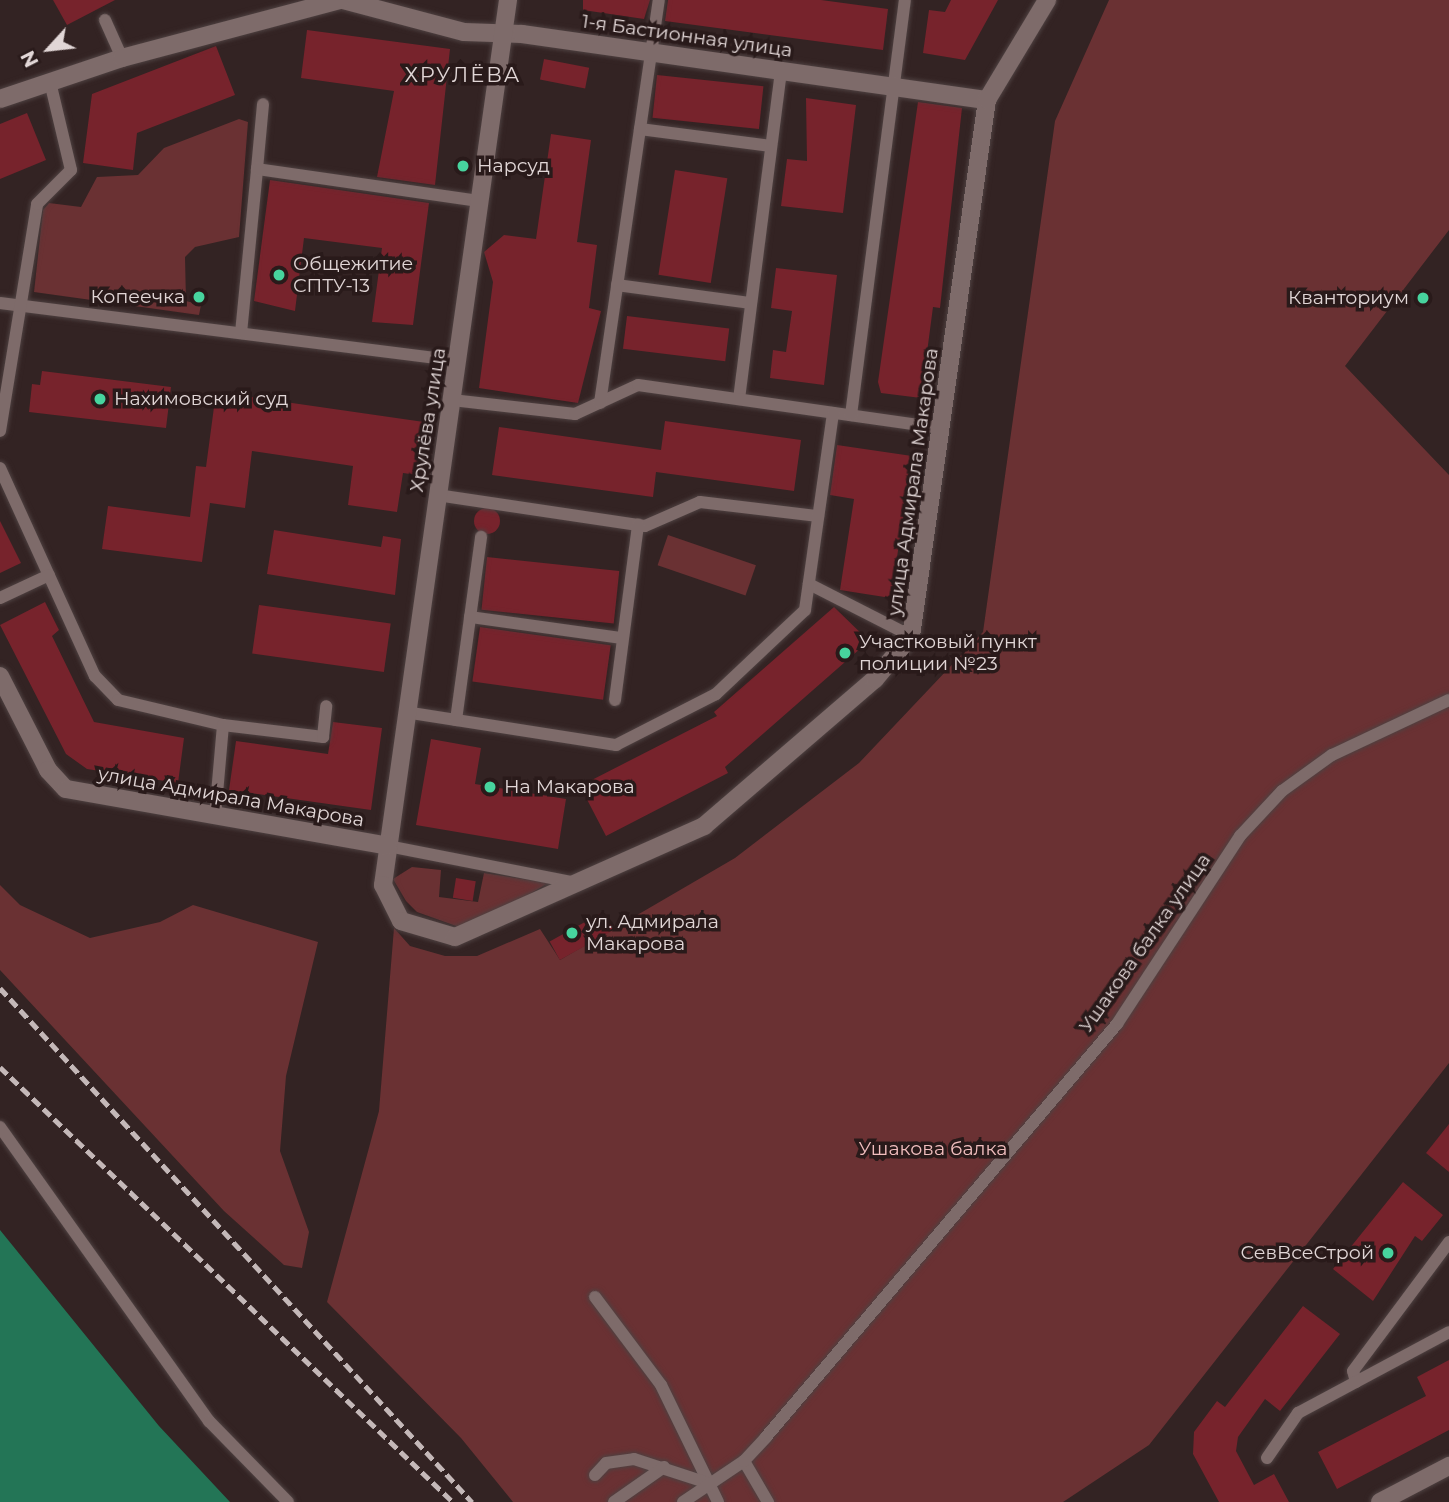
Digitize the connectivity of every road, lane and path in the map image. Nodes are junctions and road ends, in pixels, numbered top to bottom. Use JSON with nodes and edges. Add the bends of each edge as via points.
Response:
{"nodes":[{"id":1,"x":342,"y":0,"type":"edge"},
{"id":2,"x":508,"y":0,"type":"edge"},
{"id":3,"x":659,"y":0,"type":"edge"},
{"id":4,"x":904,"y":0,"type":"edge"},
{"id":5,"x":1047,"y":0,"type":"edge"},
{"id":6,"x":105,"y":20,"type":"dead end"},
{"id":7,"x":504,"y":31,"type":"junction"},
{"id":8,"x":651,"y":52,"type":"junction"},
{"id":9,"x":122,"y":58,"type":"junction"},
{"id":10,"x":781,"y":70,"type":"junction"},
{"id":11,"x":50,"y":82,"type":"junction"},
{"id":12,"x":889,"y":86,"type":"junction"},
{"id":13,"x":0,"y":99,"type":"edge"},
{"id":14,"x":988,"y":100,"type":"junction"},
{"id":15,"x":263,"y":104,"type":"dead end"},
{"id":16,"x":640,"y":129,"type":"junction"},
{"id":17,"x":771,"y":146,"type":"junction"},
{"id":18,"x":257,"y":169,"type":"junction"},
{"id":19,"x":480,"y":201,"type":"junction"},
{"id":20,"x":617,"y":285,"type":"junction"},
{"id":21,"x":0,"y":303,"type":"edge"},
{"id":22,"x":751,"y":303,"type":"junction"},
{"id":23,"x":23,"y":305,"type":"junction"},
{"id":24,"x":242,"y":333,"type":"junction"},
{"id":25,"x":458,"y":361,"type":"junction"},
{"id":26,"x":739,"y":399,"type":"junction"},
{"id":27,"x":452,"y":400,"type":"junction"},
{"id":28,"x":600,"y":403,"type":"junction"},
{"id":29,"x":833,"y":413,"type":"junction"},
{"id":30,"x":851,"y":415,"type":"junction"},
{"id":31,"x":941,"y":428,"type":"junction"},
{"id":32,"x":0,"y":431,"type":"edge"},
{"id":33,"x":0,"y":468,"type":"edge"},
{"id":34,"x":438,"y":495,"type":"junction"},
{"id":35,"x":818,"y":516,"type":"junction"},
{"id":36,"x":638,"y":525,"type":"junction"},
{"id":37,"x":481,"y":537,"type":"dead end"},
{"id":38,"x":49,"y":576,"type":"junction"},
{"id":39,"x":809,"y":583,"type":"junction"},
{"id":40,"x":0,"y":598,"type":"edge"},
{"id":41,"x":470,"y":617,"type":"junction"},
{"id":42,"x":911,"y":636,"type":"junction"},
{"id":43,"x":622,"y":638,"type":"junction"},
{"id":44,"x":0,"y":676,"type":"edge"},
{"id":45,"x":615,"y":699,"type":"dead end"},
{"id":46,"x":1449,"y":700,"type":"edge"},
{"id":47,"x":326,"y":706,"type":"dead end"},
{"id":48,"x":405,"y":712,"type":"junction"},
{"id":49,"x":456,"y":720,"type":"junction"},
{"id":50,"x":223,"y":725,"type":"junction"},
{"id":51,"x":215,"y":816,"type":"junction"},
{"id":52,"x":388,"y":846,"type":"junction"},
{"id":53,"x":583,"y":885,"type":"junction"},
{"id":54,"x":0,"y":1127,"type":"edge"},
{"id":55,"x":1449,"y":1242,"type":"edge"},
{"id":56,"x":595,"y":1297,"type":"dead end"},
{"id":57,"x":1449,"y":1332,"type":"edge"},
{"id":58,"x":1356,"y":1382,"type":"junction"},
{"id":59,"x":1267,"y":1458,"type":"dead end"},
{"id":60,"x":744,"y":1461,"type":"junction"},
{"id":61,"x":1449,"y":1466,"type":"edge"},
{"id":62,"x":664,"y":1467,"type":"junction"},
{"id":63,"x":595,"y":1475,"type":"dead end"},
{"id":64,"x":708,"y":1483,"type":"junction"},
{"id":65,"x":288,"y":1502,"type":"edge"},
{"id":66,"x":614,"y":1502,"type":"edge"},
{"id":67,"x":683,"y":1502,"type":"edge"},
{"id":68,"x":718,"y":1502,"type":"edge"},
{"id":69,"x":768,"y":1502,"type":"edge"},
{"id":70,"x":1380,"y":1502,"type":"edge"}],
"edges":[{"from":1,"to":7,"type":"street","name":"1-я Бастионная улица","via":[[464,32]]},
{"from":1,"to":9,"type":"street","name":"1-я Бастионная улица"},
{"from":2,"to":7,"type":"street","name":"Хрулёва улица"},
{"from":3,"to":8,"type":"lane"},
{"from":4,"to":12,"type":"lane"},
{"from":5,"to":14,"type":"street","name":"улица Адмирала Макарова"},
{"from":6,"to":9,"type":"lane"},
{"from":7,"to":8,"type":"street","name":"1-я Бастионная улица"},
{"from":7,"to":19,"type":"street","name":"Хрулёва улица"},
{"from":8,"to":10,"type":"street","name":"1-я Бастионная улица"},
{"from":8,"to":16,"type":"lane"},
{"from":9,"to":11,"type":"street","name":"1-я Бастионная улица"},
{"from":10,"to":12,"type":"street","name":"1-я Бастионная улица"},
{"from":10,"to":17,"type":"lane"},
{"from":11,"to":13,"type":"street","name":"1-я Бастионная улица"},
{"from":11,"to":23,"type":"lane","via":[[71,170],[37,204]]},
{"from":12,"to":14,"type":"street","name":"1-я Бастионная улица"},
{"from":12,"to":30,"type":"lane"},
{"from":14,"to":31,"type":"street","name":"улица Адмирала Макарова"},
{"from":15,"to":18,"type":"lane"},
{"from":16,"to":17,"type":"lane"},
{"from":16,"to":20,"type":"lane"},
{"from":17,"to":22,"type":"lane"},
{"from":18,"to":19,"type":"lane"},
{"from":18,"to":24,"type":"lane"},
{"from":19,"to":25,"type":"street","name":"Хрулёва улица"},
{"from":20,"to":22,"type":"lane"},
{"from":20,"to":28,"type":"lane"},
{"from":21,"to":23,"type":"lane"},
{"from":22,"to":26,"type":"lane"},
{"from":23,"to":24,"type":"lane"},
{"from":23,"to":32,"type":"lane"},
{"from":24,"to":25,"type":"lane"},
{"from":25,"to":27,"type":"street","name":"Хрулёва улица"},
{"from":26,"to":28,"type":"lane","via":[[638,385]]},
{"from":26,"to":29,"type":"lane"},
{"from":27,"to":28,"type":"lane","via":[[575,414]]},
{"from":27,"to":34,"type":"street","name":"Хрулёва улица"},
{"from":29,"to":30,"type":"lane"},
{"from":29,"to":35,"type":"lane"},
{"from":30,"to":31,"type":"lane"},
{"from":31,"to":42,"type":"street","name":"улица Адмирала Макарова"},
{"from":33,"to":38,"type":"lane"},
{"from":34,"to":36,"type":"lane"},
{"from":34,"to":48,"type":"street","name":"Хрулёва улица"},
{"from":35,"to":36,"type":"lane","via":[[700,502]]},
{"from":35,"to":39,"type":"lane"},
{"from":36,"to":43,"type":"lane"},
{"from":37,"to":41,"type":"lane"},
{"from":38,"to":40,"type":"lane"},
{"from":38,"to":50,"type":"lane","via":[[95,676],[118,700]]},
{"from":39,"to":42,"type":"lane"},
{"from":39,"to":49,"type":"lane","via":[[805,610],[716,694],[616,745]]},
{"from":41,"to":43,"type":"lane"},
{"from":41,"to":49,"type":"lane"},
{"from":42,"to":53,"type":"street","name":"улица Адмирала Макарова","via":[[875,679],[704,826]]},
{"from":43,"to":45,"type":"lane"},
{"from":44,"to":51,"type":"street","name":"улица Адмирала Макарова","via":[[48,771],[66,789]]},
{"from":46,"to":60,"type":"lane","name":"Ушакова балка улица","via":[[1332,755],[1282,791],[1248,827],[1117,1024]]},
{"from":47,"to":50,"type":"lane","via":[[323,737]]},
{"from":48,"to":49,"type":"lane"},
{"from":48,"to":52,"type":"street","name":"Хрулёва улица"},
{"from":50,"to":51,"type":"lane"},
{"from":51,"to":52,"type":"street","name":"улица Адмирала Макарова"},
{"from":52,"to":53,"type":"lane"},
{"from":52,"to":53,"type":"street","name":"улица Адмирала Макарова","via":[[386,897],[401,921],[420,931],[469,934]]},
{"from":54,"to":65,"type":"lane","via":[[209,1421]]},
{"from":55,"to":58,"type":"lane","via":[[1353,1371]]},
{"from":56,"to":64,"type":"lane","via":[[661,1385]]},
{"from":57,"to":58,"type":"lane"},
{"from":58,"to":59,"type":"lane","via":[[1298,1413]]},
{"from":60,"to":64,"type":"lane","name":"Ушакова балка улица"},
{"from":60,"to":69,"type":"lane"},
{"from":61,"to":70,"type":"street"},
{"from":62,"to":63,"type":"lane","via":[[634,1459],[606,1463]]},
{"from":62,"to":64,"type":"lane"},
{"from":62,"to":66,"type":"lane"},
{"from":64,"to":67,"type":"lane","name":"Ушакова балка улица"},
{"from":64,"to":68,"type":"lane"}]}
